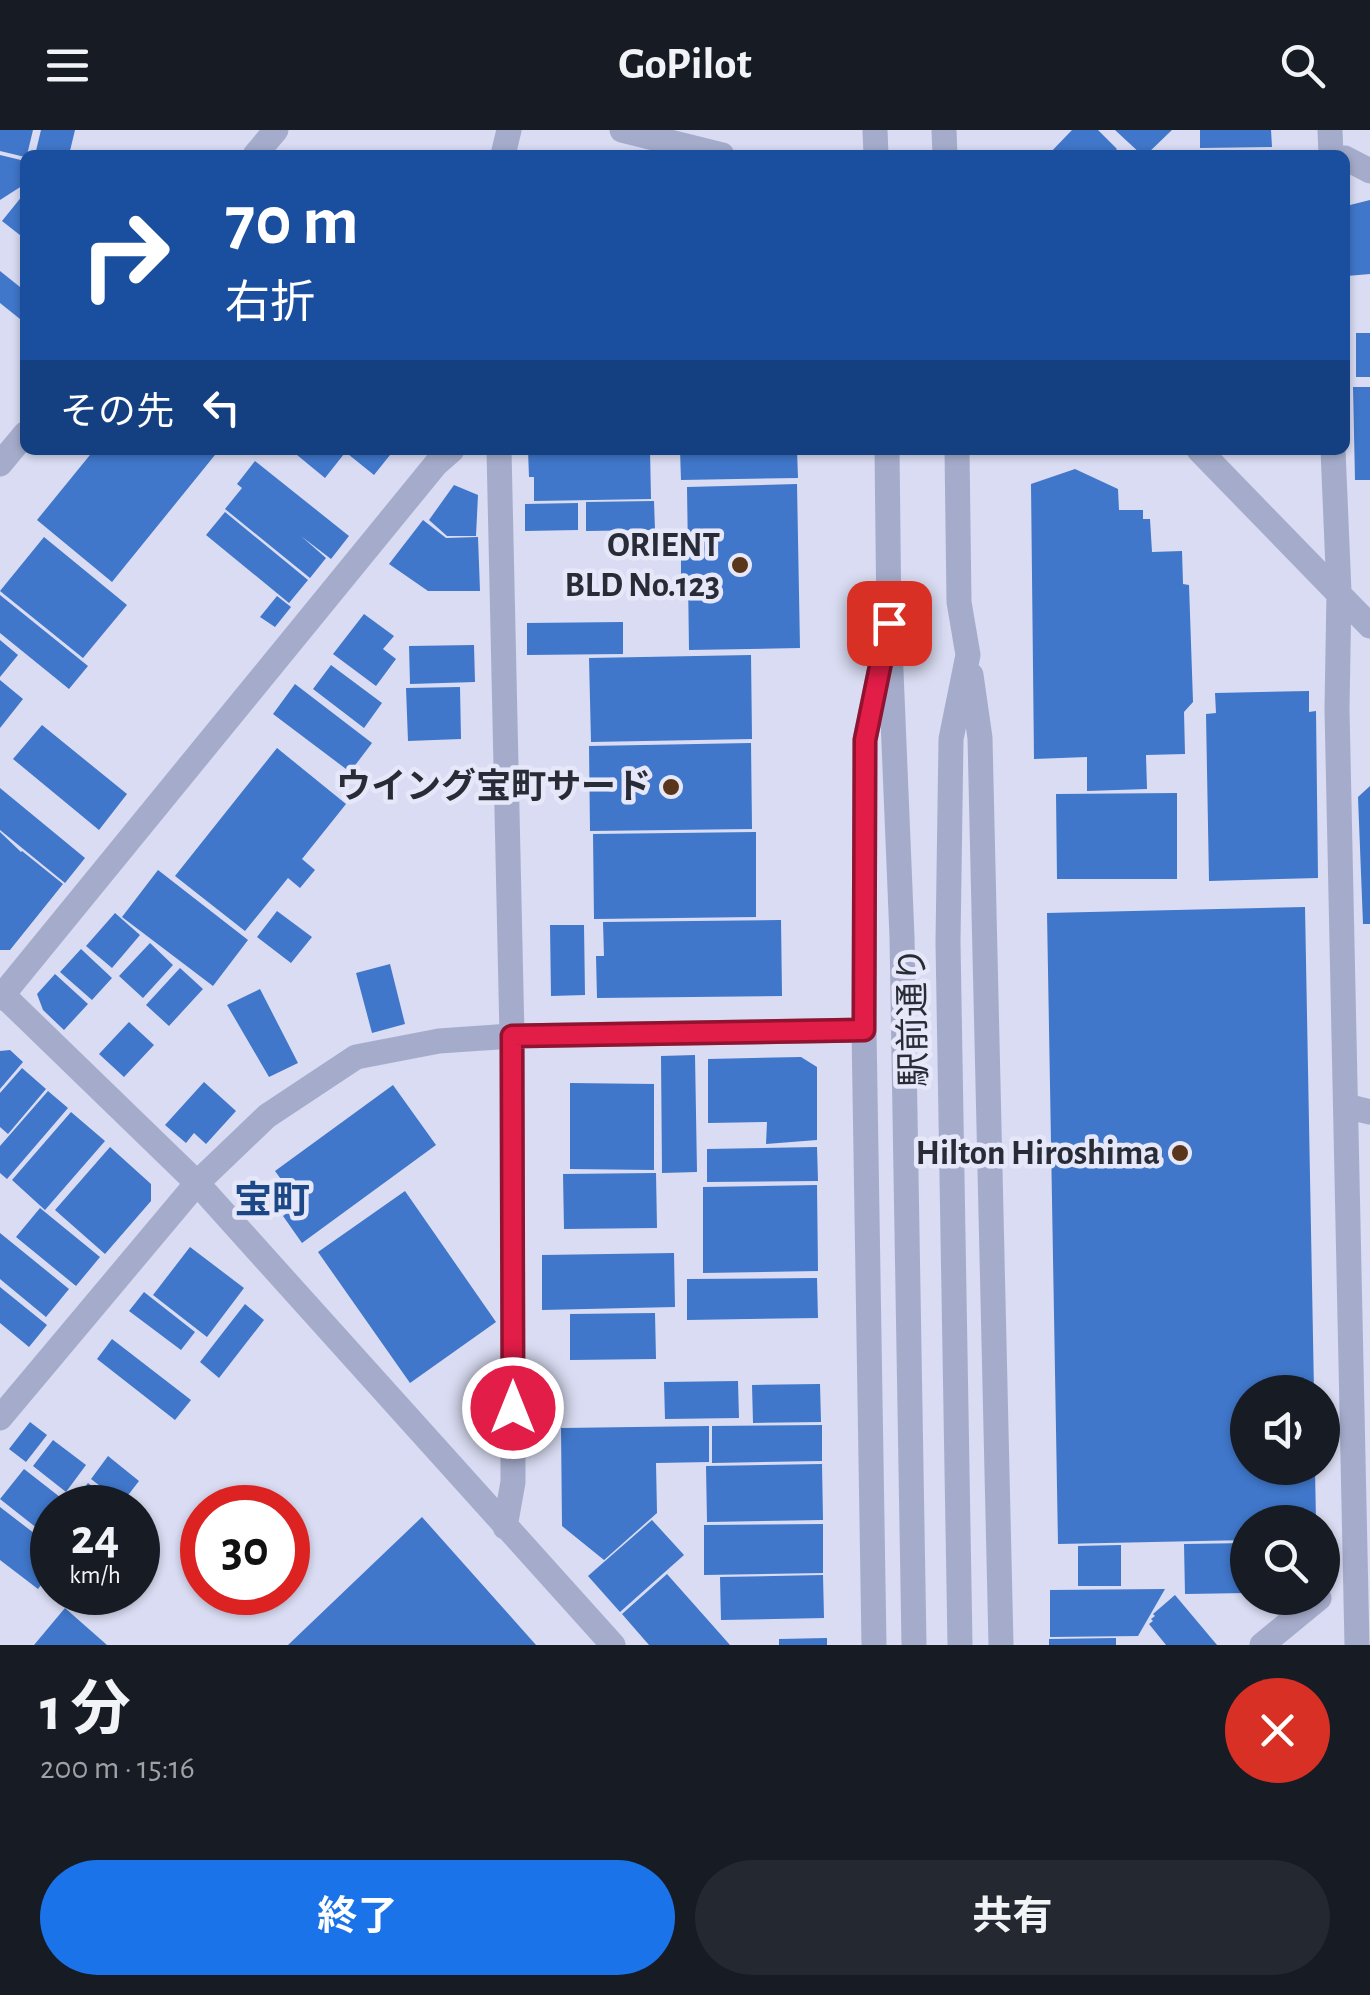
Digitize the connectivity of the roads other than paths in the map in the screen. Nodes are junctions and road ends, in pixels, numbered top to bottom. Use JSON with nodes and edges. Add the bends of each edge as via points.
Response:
{"nodes":[{"id":1,"x":276,"y":130,"type":"edge"},
{"id":2,"x":622,"y":130,"type":"edge"},
{"id":3,"x":258,"y":150,"type":"edge"},
{"id":4,"x":702,"y":150,"type":"edge"},
{"id":5,"x":20,"y":440,"type":"edge"},
{"id":6,"x":446,"y":455,"type":"edge"},
{"id":7,"x":499,"y":455,"type":"edge"},
{"id":8,"x":887,"y":455,"type":"edge"},
{"id":9,"x":957,"y":455,"type":"edge"},
{"id":10,"x":1204,"y":455,"type":"edge"},
{"id":11,"x":1333,"y":455,"type":"edge"},
{"id":12,"x":0,"y":464,"type":"edge"},
{"id":13,"x":1339,"y":592,"type":"junction"},
{"id":14,"x":889,"y":623,"type":"junction"},
{"id":15,"x":1370,"y":626,"type":"edge"},
{"id":16,"x":968,"y":655,"type":"junction"},
{"id":17,"x":1,"y":995,"type":"edge"},
{"id":18,"x":864,"y":1030,"type":"junction"},
{"id":19,"x":512,"y":1036,"type":"junction"},
{"id":20,"x":1358,"y":1109,"type":"edge"},
{"id":21,"x":197,"y":1183,"type":"junction"},
{"id":22,"x":0,"y":1418,"type":"edge"},
{"id":23,"x":505,"y":1527,"type":"junction"},
{"id":24,"x":1362,"y":1561,"type":"edge"},
{"id":25,"x":1340,"y":1580,"type":"edge"},
{"id":26,"x":1298,"y":1615,"type":"edge"},
{"id":27,"x":612,"y":1645,"type":"edge"},
{"id":28,"x":874,"y":1645,"type":"edge"},
{"id":29,"x":914,"y":1645,"type":"edge"},
{"id":30,"x":960,"y":1645,"type":"edge"},
{"id":31,"x":1001,"y":1645,"type":"edge"},
{"id":32,"x":1262,"y":1645,"type":"edge"},
{"id":33,"x":1357,"y":1645,"type":"edge"}],
"edges":[{"from":1,"to":3,"type":"street"},
{"from":2,"to":4,"type":"street"},
{"from":5,"to":12,"type":"street"},
{"from":6,"to":17,"type":"street"},
{"from":7,"to":19,"type":"street"},
{"from":8,"to":14,"type":"street"},
{"from":9,"to":16,"type":"street","name":"駅前通り","via":[[959,602]]},
{"from":10,"to":13,"type":"street"},
{"from":11,"to":13,"type":"street"},
{"from":13,"to":15,"type":"street"},
{"from":13,"to":20,"type":"street","via":[[1337,709]]},
{"from":14,"to":18,"type":"street","via":[[865,740]]},
{"from":14,"to":29,"type":"street","via":[[902,937]]},
{"from":16,"to":30,"type":"street","name":"駅前通り","via":[[951,740],[948,942]]},
{"from":16,"to":31,"type":"street","via":[[980,738]]},
{"from":17,"to":21,"type":"street"},
{"from":18,"to":19,"type":"street"},
{"from":18,"to":28,"type":"street"},
{"from":19,"to":21,"type":"street","via":[[356,1057],[266,1116]]},
{"from":19,"to":23,"type":"street","via":[[513,1482]]},
{"from":20,"to":24,"type":"street"},
{"from":21,"to":22,"type":"street"},
{"from":21,"to":23,"type":"street"},
{"from":23,"to":27,"type":"street"},
{"from":24,"to":25,"type":"street"},
{"from":24,"to":33,"type":"street"},
{"from":26,"to":32,"type":"street"}]}
